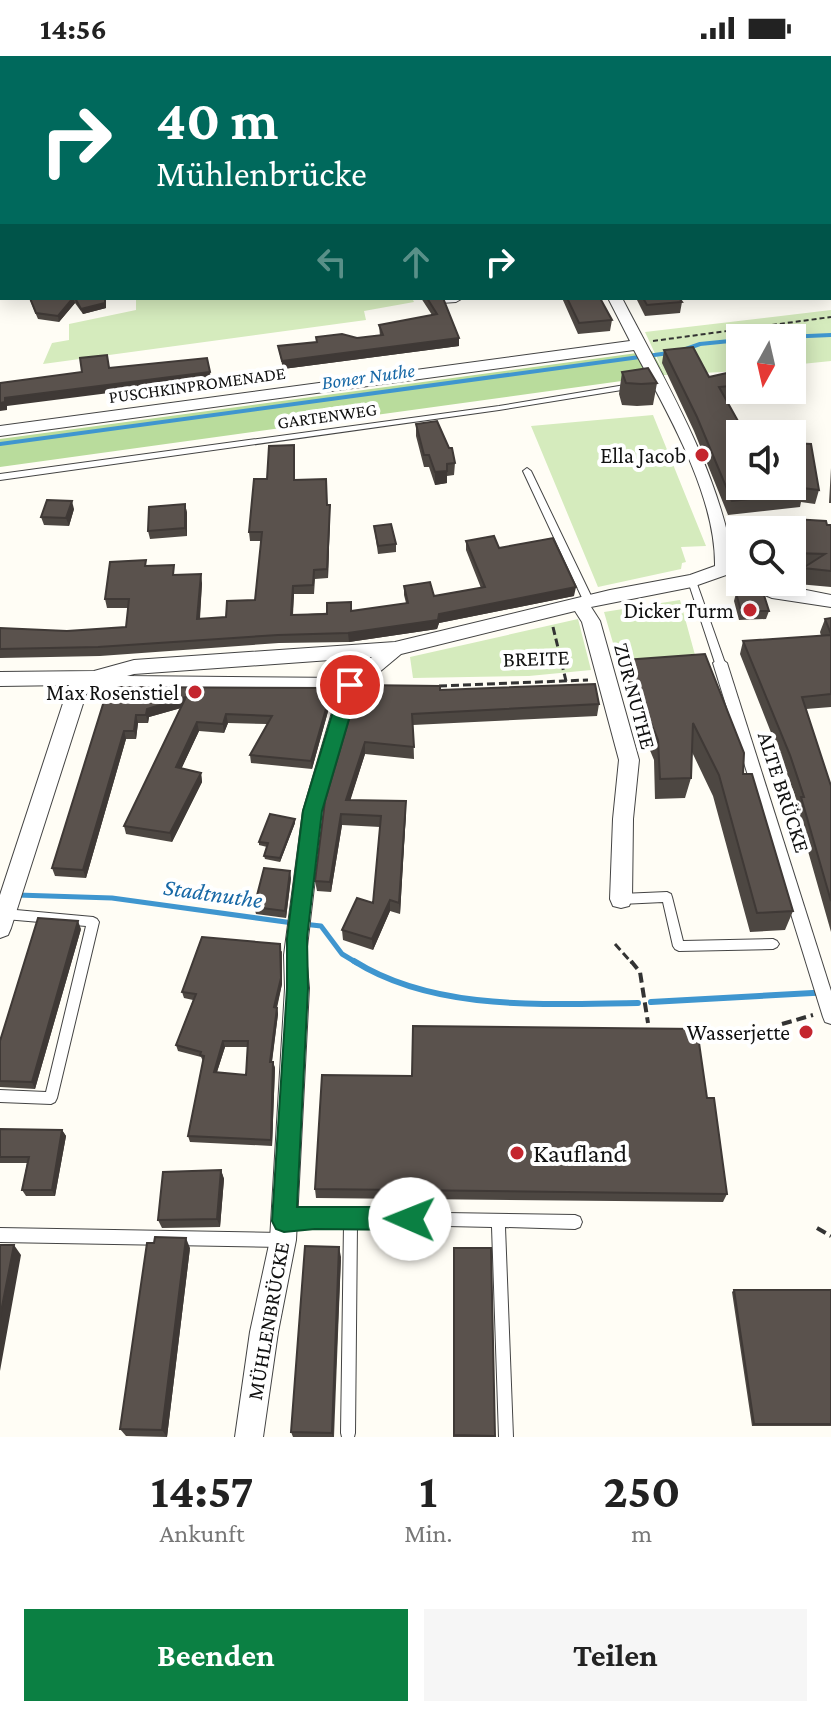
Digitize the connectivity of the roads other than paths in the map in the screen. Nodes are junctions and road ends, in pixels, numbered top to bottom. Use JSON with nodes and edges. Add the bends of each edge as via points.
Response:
{"nodes":[{"id":1,"x":616,"y":300,"type":"edge"},
{"id":2,"x":641,"y":352,"type":"junction"},
{"id":3,"x":657,"y":383,"type":"junction"},
{"id":4,"x":0,"y":431,"type":"edge"},
{"id":5,"x":527,"y":471,"type":"dead end"},
{"id":6,"x":0,"y":477,"type":"edge"},
{"id":7,"x":726,"y":565,"type":"edge"},
{"id":8,"x":726,"y":575,"type":"edge"},
{"id":9,"x":692,"y":581,"type":"junction"},
{"id":10,"x":798,"y":596,"type":"edge"},
{"id":11,"x":831,"y":601,"type":"edge"},
{"id":12,"x":584,"y":603,"type":"junction"},
{"id":13,"x":395,"y":649,"type":"junction"},
{"id":14,"x":720,"y":663,"type":"joint"},
{"id":15,"x":87,"y":678,"type":"junction"},
{"id":16,"x":0,"y":679,"type":"edge"},
{"id":17,"x":350,"y":685,"type":"junction"},
{"id":18,"x":621,"y":899,"type":"joint"},
{"id":19,"x":2,"y":921,"type":"edge"},
{"id":20,"x":773,"y":944,"type":"dead end"},
{"id":21,"x":822,"y":970,"type":"edge"},
{"id":22,"x":830,"y":1012,"type":"edge"},
{"id":23,"x":0,"y":1096,"type":"edge"},
{"id":24,"x":351,"y":1217,"type":"junction"},
{"id":25,"x":498,"y":1221,"type":"junction"},
{"id":26,"x":575,"y":1222,"type":"dead end"},
{"id":27,"x":283,"y":1230,"type":"junction"},
{"id":28,"x":0,"y":1235,"type":"edge"},
{"id":29,"x":348,"y":1433,"type":"dead end"},
{"id":30,"x":249,"y":1437,"type":"edge"},
{"id":31,"x":506,"y":1437,"type":"edge"}],
"edges":[{"from":1,"to":2,"type":"street"},
{"from":2,"to":3,"type":"street"},
{"from":2,"to":4,"type":"street","name":"PUSCHKINPROMENADE"},
{"from":3,"to":6,"type":"lane","name":"GARTENWEG"},
{"from":3,"to":7,"type":"street","via":[[694,455]]},
{"from":5,"to":12,"type":"lane"},
{"from":8,"to":9,"type":"street","name":"BREITE"},
{"from":9,"to":12,"type":"street","name":"BREITE"},
{"from":9,"to":14,"type":"lane","name":"ALTE BRÜCKE"},
{"from":10,"to":11,"type":"street"},
{"from":12,"to":13,"type":"street","name":"BREITE"},
{"from":12,"to":18,"type":"street","name":"ZUR NUTHE","via":[[629,760]]},
{"from":13,"to":15,"type":"street","name":"BREITE","via":[[134,667]]},
{"from":13,"to":17,"type":"street","name":"BREITE"},
{"from":14,"to":21,"type":"street","name":"ALTE BRÜCKE"},
{"from":15,"to":16,"type":"street","name":"BREITE"},
{"from":15,"to":17,"type":"street","name":"BREITE","via":[[118,683]]},
{"from":15,"to":19,"type":"street"},
{"from":17,"to":27,"type":"street","name":"MÜHLENBRÜCKE","via":[[313,811],[299,929]]},
{"from":18,"to":20,"type":"lane","via":[[667,897],[679,946]]},
{"from":19,"to":23,"type":"lane","via":[[93,922],[51,1098]]},
{"from":21,"to":22,"type":"street","name":"ALTE BRÜCKE"},
{"from":24,"to":25,"type":"lane"},
{"from":24,"to":27,"type":"lane"},
{"from":24,"to":29,"type":"lane"},
{"from":25,"to":26,"type":"lane"},
{"from":25,"to":31,"type":"lane"},
{"from":27,"to":28,"type":"lane"},
{"from":27,"to":30,"type":"street","name":"MÜHLENBRÜCKE"}]}
